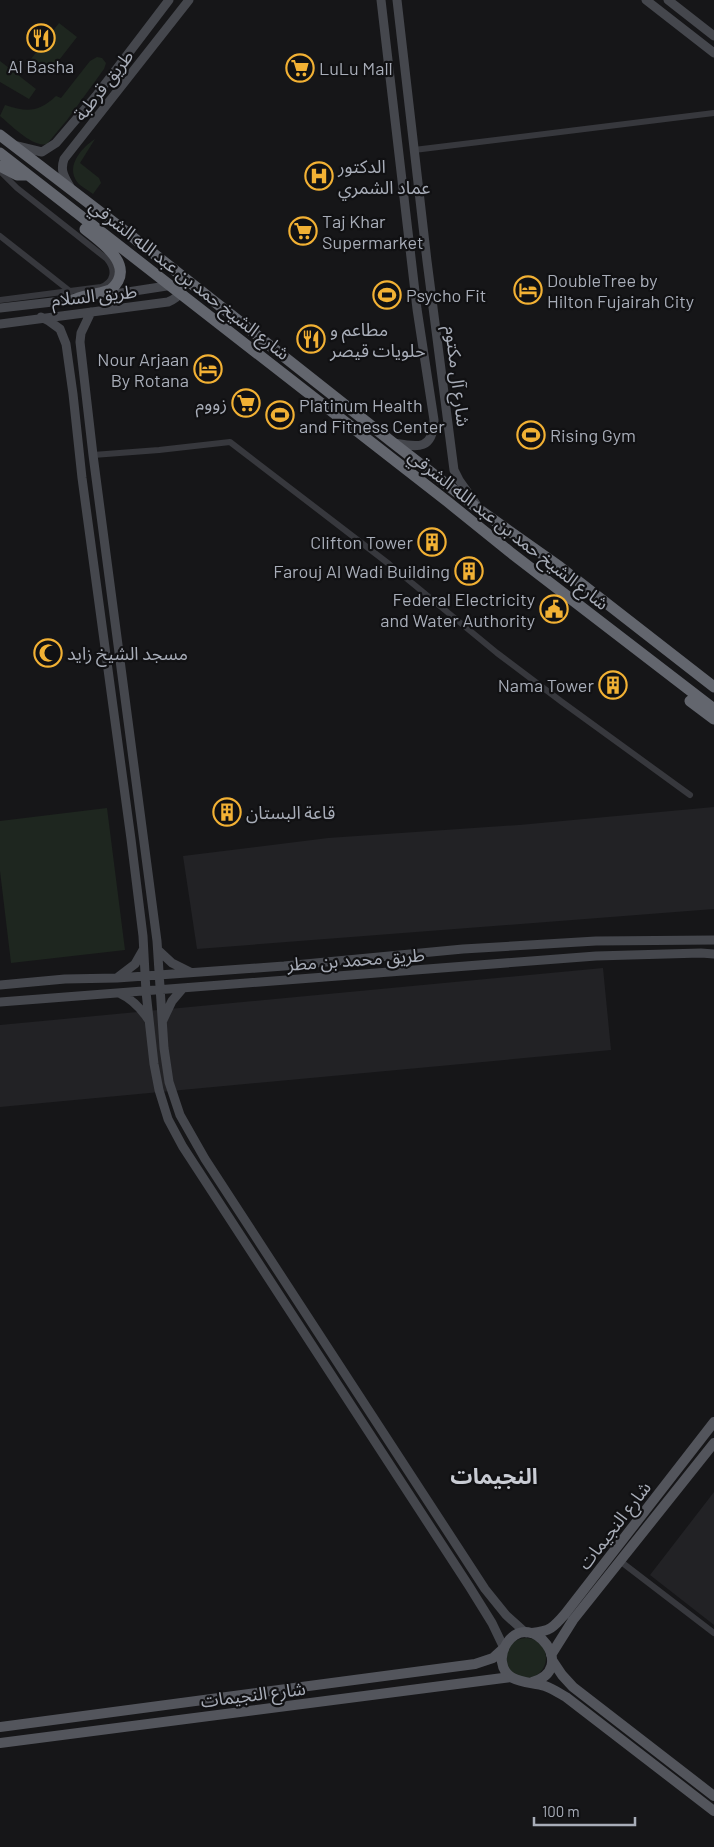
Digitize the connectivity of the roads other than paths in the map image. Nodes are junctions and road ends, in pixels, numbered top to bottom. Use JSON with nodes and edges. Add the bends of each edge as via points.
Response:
{"nodes":[{"id":1,"x":169,"y":0,"type":"edge"},
{"id":2,"x":189,"y":0,"type":"edge"},
{"id":3,"x":381,"y":0,"type":"edge"},
{"id":4,"x":398,"y":0,"type":"edge"},
{"id":5,"x":646,"y":0,"type":"edge"},
{"id":6,"x":668,"y":0,"type":"edge"},
{"id":7,"x":714,"y":36,"type":"edge"},
{"id":8,"x":386,"y":42,"type":"junction"},
{"id":9,"x":714,"y":53,"type":"edge"},
{"id":10,"x":96,"y":96,"type":"junction"},
{"id":11,"x":108,"y":105,"type":"junction"},
{"id":12,"x":714,"y":113,"type":"edge"},
{"id":13,"x":410,"y":117,"type":"junction"},
{"id":14,"x":0,"y":128,"type":"edge"},
{"id":15,"x":0,"y":135,"type":"edge"},
{"id":16,"x":15,"y":146,"type":"junction"},
{"id":17,"x":414,"y":150,"type":"junction"},
{"id":18,"x":0,"y":153,"type":"edge"},
{"id":19,"x":1,"y":169,"type":"edge"},
{"id":20,"x":29,"y":176,"type":"junction"},
{"id":21,"x":46,"y":188,"type":"junction"},
{"id":22,"x":74,"y":193,"type":"junction"},
{"id":23,"x":64,"y":203,"type":"junction"},
{"id":24,"x":0,"y":236,"type":"edge"},
{"id":25,"x":168,"y":265,"type":"junction"},
{"id":26,"x":181,"y":284,"type":"junction"},
{"id":27,"x":170,"y":286,"type":"junction"},
{"id":28,"x":72,"y":296,"type":"junction"},
{"id":29,"x":0,"y":300,"type":"edge"},
{"id":30,"x":193,"y":304,"type":"junction"},
{"id":31,"x":0,"y":308,"type":"edge"},
{"id":32,"x":91,"y":312,"type":"junction"},
{"id":33,"x":41,"y":317,"type":"junction"},
{"id":34,"x":0,"y":324,"type":"edge"},
{"id":35,"x":284,"y":358,"type":"junction"},
{"id":36,"x":74,"y":398,"type":"junction"},
{"id":37,"x":86,"y":401,"type":"junction"},
{"id":38,"x":432,"y":403,"type":"junction"},
{"id":39,"x":446,"y":408,"type":"junction"},
{"id":40,"x":392,"y":442,"type":"junction"},
{"id":41,"x":93,"y":455,"type":"junction"},
{"id":42,"x":480,"y":511,"type":"junction"},
{"id":43,"x":94,"y":564,"type":"junction"},
{"id":44,"x":108,"y":568,"type":"junction"},
{"id":45,"x":610,"y":631,"type":"junction"},
{"id":46,"x":654,"y":640,"type":"junction"},
{"id":47,"x":714,"y":679,"type":"edge"},
{"id":48,"x":110,"y":680,"type":"junction"},
{"id":49,"x":714,"y":687,"type":"edge"},
{"id":50,"x":124,"y":689,"type":"junction"},
{"id":51,"x":714,"y":709,"type":"edge"},
{"id":52,"x":714,"y":719,"type":"edge"},
{"id":53,"x":690,"y":795,"type":"dead end"},
{"id":54,"x":131,"y":843,"type":"junction"},
{"id":55,"x":144,"y":848,"type":"junction"},
{"id":56,"x":714,"y":940,"type":"edge"},
{"id":57,"x":144,"y":950,"type":"junction"},
{"id":58,"x":158,"y":950,"type":"junction"},
{"id":59,"x":714,"y":954,"type":"edge"},
{"id":60,"x":190,"y":972,"type":"junction"},
{"id":61,"x":159,"y":974,"type":"junction"},
{"id":62,"x":145,"y":976,"type":"junction"},
{"id":63,"x":117,"y":978,"type":"junction"},
{"id":64,"x":0,"y":985,"type":"edge"},
{"id":65,"x":183,"y":988,"type":"junction"},
{"id":66,"x":160,"y":990,"type":"junction"},
{"id":67,"x":146,"y":992,"type":"junction"},
{"id":68,"x":119,"y":993,"type":"junction"},
{"id":69,"x":0,"y":1002,"type":"edge"},
{"id":70,"x":150,"y":1022,"type":"junction"},
{"id":71,"x":162,"y":1022,"type":"junction"},
{"id":72,"x":714,"y":1422,"type":"edge"},
{"id":73,"x":714,"y":1443,"type":"edge"},
{"id":74,"x":620,"y":1561,"type":"junction"},
{"id":75,"x":529,"y":1633,"type":"junction"},
{"id":76,"x":714,"y":1633,"type":"edge"},
{"id":77,"x":504,"y":1648,"type":"junction"},
{"id":78,"x":552,"y":1657,"type":"junction"},
{"id":79,"x":511,"y":1677,"type":"junction"},
{"id":80,"x":532,"y":1682,"type":"junction"},
{"id":81,"x":0,"y":1726,"type":"edge"},
{"id":82,"x":0,"y":1743,"type":"edge"},
{"id":83,"x":714,"y":1796,"type":"edge"},
{"id":84,"x":714,"y":1811,"type":"edge"}],
"edges":[{"from":1,"to":10,"type":"street","name":"طريق قرطبة"},
{"from":2,"to":11,"type":"street","name":"طريق قرطبة"},
{"from":3,"to":8,"type":"street","name":"شارع آل مكتوم"},
{"from":4,"to":13,"type":"street","name":"شارع آل مكتوم"},
{"from":5,"to":9,"type":"street"},
{"from":6,"to":7,"type":"street"},
{"from":8,"to":13,"type":"street","via":[[391,38],[397,42],[402,93]]},
{"from":8,"to":38,"type":"street","name":"شارع آل مكتوم","via":[[417,309]]},
{"from":10,"to":11,"type":"street"},
{"from":10,"to":16,"type":"street","name":"طريق قرطبة","via":[[50,148],[42,152]]},
{"from":11,"to":22,"type":"street","name":"طريق قرطبة","via":[[64,159],[63,175]]},
{"from":12,"to":17,"type":"street"},
{"from":13,"to":17,"type":"street","name":"شارع آل مكتوم"},
{"from":14,"to":16,"type":"highway"},
{"from":15,"to":16,"type":"highway","name":"شارع الشيخ حمد بن عبد الله الشرقي"},
{"from":16,"to":22,"type":"highway","name":"شارع الشيخ حمد بن عبد الله الشرقي"},
{"from":17,"to":39,"type":"street","name":"شارع آل مكتوم"},
{"from":18,"to":20,"type":"highway","name":"شارع الشيخ حمد بن عبد الله الشرقي"},
{"from":19,"to":20,"type":"highway"},
{"from":19,"to":28,"type":"street","via":[[18,188],[110,263],[113,274],[106,285]]},
{"from":20,"to":21,"type":"highway","name":"شارع الشيخ حمد بن عبد الله الشرقي"},
{"from":21,"to":23,"type":"highway","name":"شارع الشيخ حمد بن عبد الله الشرقي"},
{"from":21,"to":28,"type":"highway","via":[[68,213],[112,252],[120,268],[120,278],[108,291]]},
{"from":22,"to":25,"type":"highway","name":"شارع الشيخ حمد بن عبد الله الشرقي"},
{"from":23,"to":25,"type":"highway","via":[[92,218],[164,275],[169,273]]},
{"from":23,"to":27,"type":"highway","name":"شارع الشيخ حمد بن عبد الله الشرقي"},
{"from":24,"to":28,"type":"street"},
{"from":25,"to":26,"type":"highway","name":"شارع الشيخ حمد بن عبد الله الشرقي"},
{"from":26,"to":27,"type":"highway","name":"شارع الشيخ حمد بن عبد الله الشرقي"},
{"from":26,"to":30,"type":"highway","name":"شارع الشيخ حمد بن عبد الله الشرقي"},
{"from":26,"to":32,"type":"street","name":"طريق السلام","via":[[176,298],[163,303]]},
{"from":26,"to":35,"type":"highway","name":"شارع الشيخ حمد بن عبد الله الشرقي","via":[[196,287]]},
{"from":27,"to":28,"type":"street","name":"طريق السلام"},
{"from":28,"to":29,"type":"street"},
{"from":28,"to":31,"type":"street","name":"طريق السلام"},
{"from":30,"to":35,"type":"highway","via":[[190,298],[194,294]]},
{"from":30,"to":45,"type":"highway","name":"شارع الشيخ حمد بن عبد الله الشرقي"},
{"from":32,"to":33,"type":"street","name":"طريق السلام"},
{"from":32,"to":37,"type":"street","via":[[80,342]]},
{"from":33,"to":34,"type":"street","name":"طريق السلام"},
{"from":33,"to":36,"type":"street","via":[[64,336]]},
{"from":35,"to":40,"type":"highway","name":"شارع الشيخ حمد بن عبد الله الشرقي"},
{"from":36,"to":37,"type":"street","via":[[79,392]]},
{"from":36,"to":43,"type":"street"},
{"from":37,"to":41,"type":"street"},
{"from":38,"to":39,"type":"street","via":[[439,411]]},
{"from":38,"to":40,"type":"street","name":"شارع آل مكتوم","via":[[434,428],[428,441],[416,447]]},
{"from":39,"to":42,"type":"street","name":"شارع آل مكتوم","via":[[454,470]]},
{"from":40,"to":42,"type":"highway","name":"شارع الشيخ حمد بن عبد الله الشرقي"},
{"from":41,"to":44,"type":"street"},
{"from":41,"to":53,"type":"street","via":[[230,442],[389,564],[497,653]]},
{"from":42,"to":46,"type":"highway","name":"شارع الشيخ حمد بن عبد الله الشرقي"},
{"from":43,"to":44,"type":"street","via":[[100,569]]},
{"from":43,"to":48,"type":"street"},
{"from":44,"to":50,"type":"street"},
{"from":45,"to":51,"type":"highway","name":"شارع الشيخ حمد بن عبد الله الشرقي"},
{"from":45,"to":52,"type":"highway","via":[[621,645]]},
{"from":46,"to":47,"type":"highway"},
{"from":46,"to":49,"type":"highway","name":"شارع الشيخ حمد بن عبد الله الشرقي"},
{"from":48,"to":50,"type":"street","via":[[117,677]]},
{"from":48,"to":54,"type":"street"},
{"from":50,"to":55,"type":"street"},
{"from":54,"to":55,"type":"street","via":[[138,852]]},
{"from":54,"to":57,"type":"street"},
{"from":55,"to":58,"type":"street"},
{"from":56,"to":60,"type":"street","name":"طريق محمد بن مطر","via":[[596,941],[463,949]]},
{"from":57,"to":62,"type":"street"},
{"from":57,"to":63,"type":"street","via":[[135,964]]},
{"from":58,"to":60,"type":"street","via":[[172,963]]},
{"from":58,"to":61,"type":"street"},
{"from":59,"to":65,"type":"street","name":"طريق محمد بن مطر","via":[[596,956]]},
{"from":60,"to":61,"type":"street","name":"طريق محمد بن مطر"},
{"from":61,"to":62,"type":"street","name":"طريق محمد بن مطر"},
{"from":61,"to":66,"type":"street"},
{"from":62,"to":63,"type":"street","name":"طريق محمد بن مطر"},
{"from":62,"to":67,"type":"street"},
{"from":63,"to":64,"type":"street","name":"طريق محمد بن مطر","via":[[65,978]]},
{"from":65,"to":66,"type":"street","name":"طريق محمد بن مطر"},
{"from":65,"to":71,"type":"street","via":[[172,1001]]},
{"from":66,"to":67,"type":"street","name":"طريق محمد بن مطر"},
{"from":66,"to":71,"type":"street"},
{"from":67,"to":68,"type":"street","name":"طريق محمد بن مطر"},
{"from":67,"to":70,"type":"street"},
{"from":68,"to":69,"type":"street","name":"طريق محمد بن مطر"},
{"from":68,"to":70,"type":"street","via":[[139,1006]]},
{"from":70,"to":77,"type":"street","via":[[159,1090],[168,1119],[183,1147],[464,1578]]},
{"from":71,"to":75,"type":"street","via":[[169,1082],[180,1115],[205,1159],[485,1589],[506,1615]]},
{"from":72,"to":75,"type":"main road","name":"شارع النجيمات","via":[[566,1614],[546,1632]]},
{"from":73,"to":74,"type":"main road","name":"شارع النجيمات"},
{"from":74,"to":76,"type":"street"},
{"from":74,"to":78,"type":"main road","name":"شارع النجيمات","via":[[573,1620]]},
{"from":75,"to":77,"type":"main road","via":[[515,1636]]},
{"from":75,"to":78,"type":"main road","via":[[543,1639]]},
{"from":77,"to":79,"type":"main road","via":[[503,1666]]},
{"from":77,"to":81,"type":"main road","name":"شارع النجيمات","via":[[493,1658],[475,1664]]},
{"from":78,"to":80,"type":"main road","via":[[544,1676]]},
{"from":78,"to":83,"type":"main road","via":[[573,1687]]},
{"from":79,"to":80,"type":"main road","via":[[521,1682]]},
{"from":79,"to":82,"type":"main road","name":"شارع النجيمات"},
{"from":80,"to":84,"type":"main road","via":[[566,1697]]}]}
